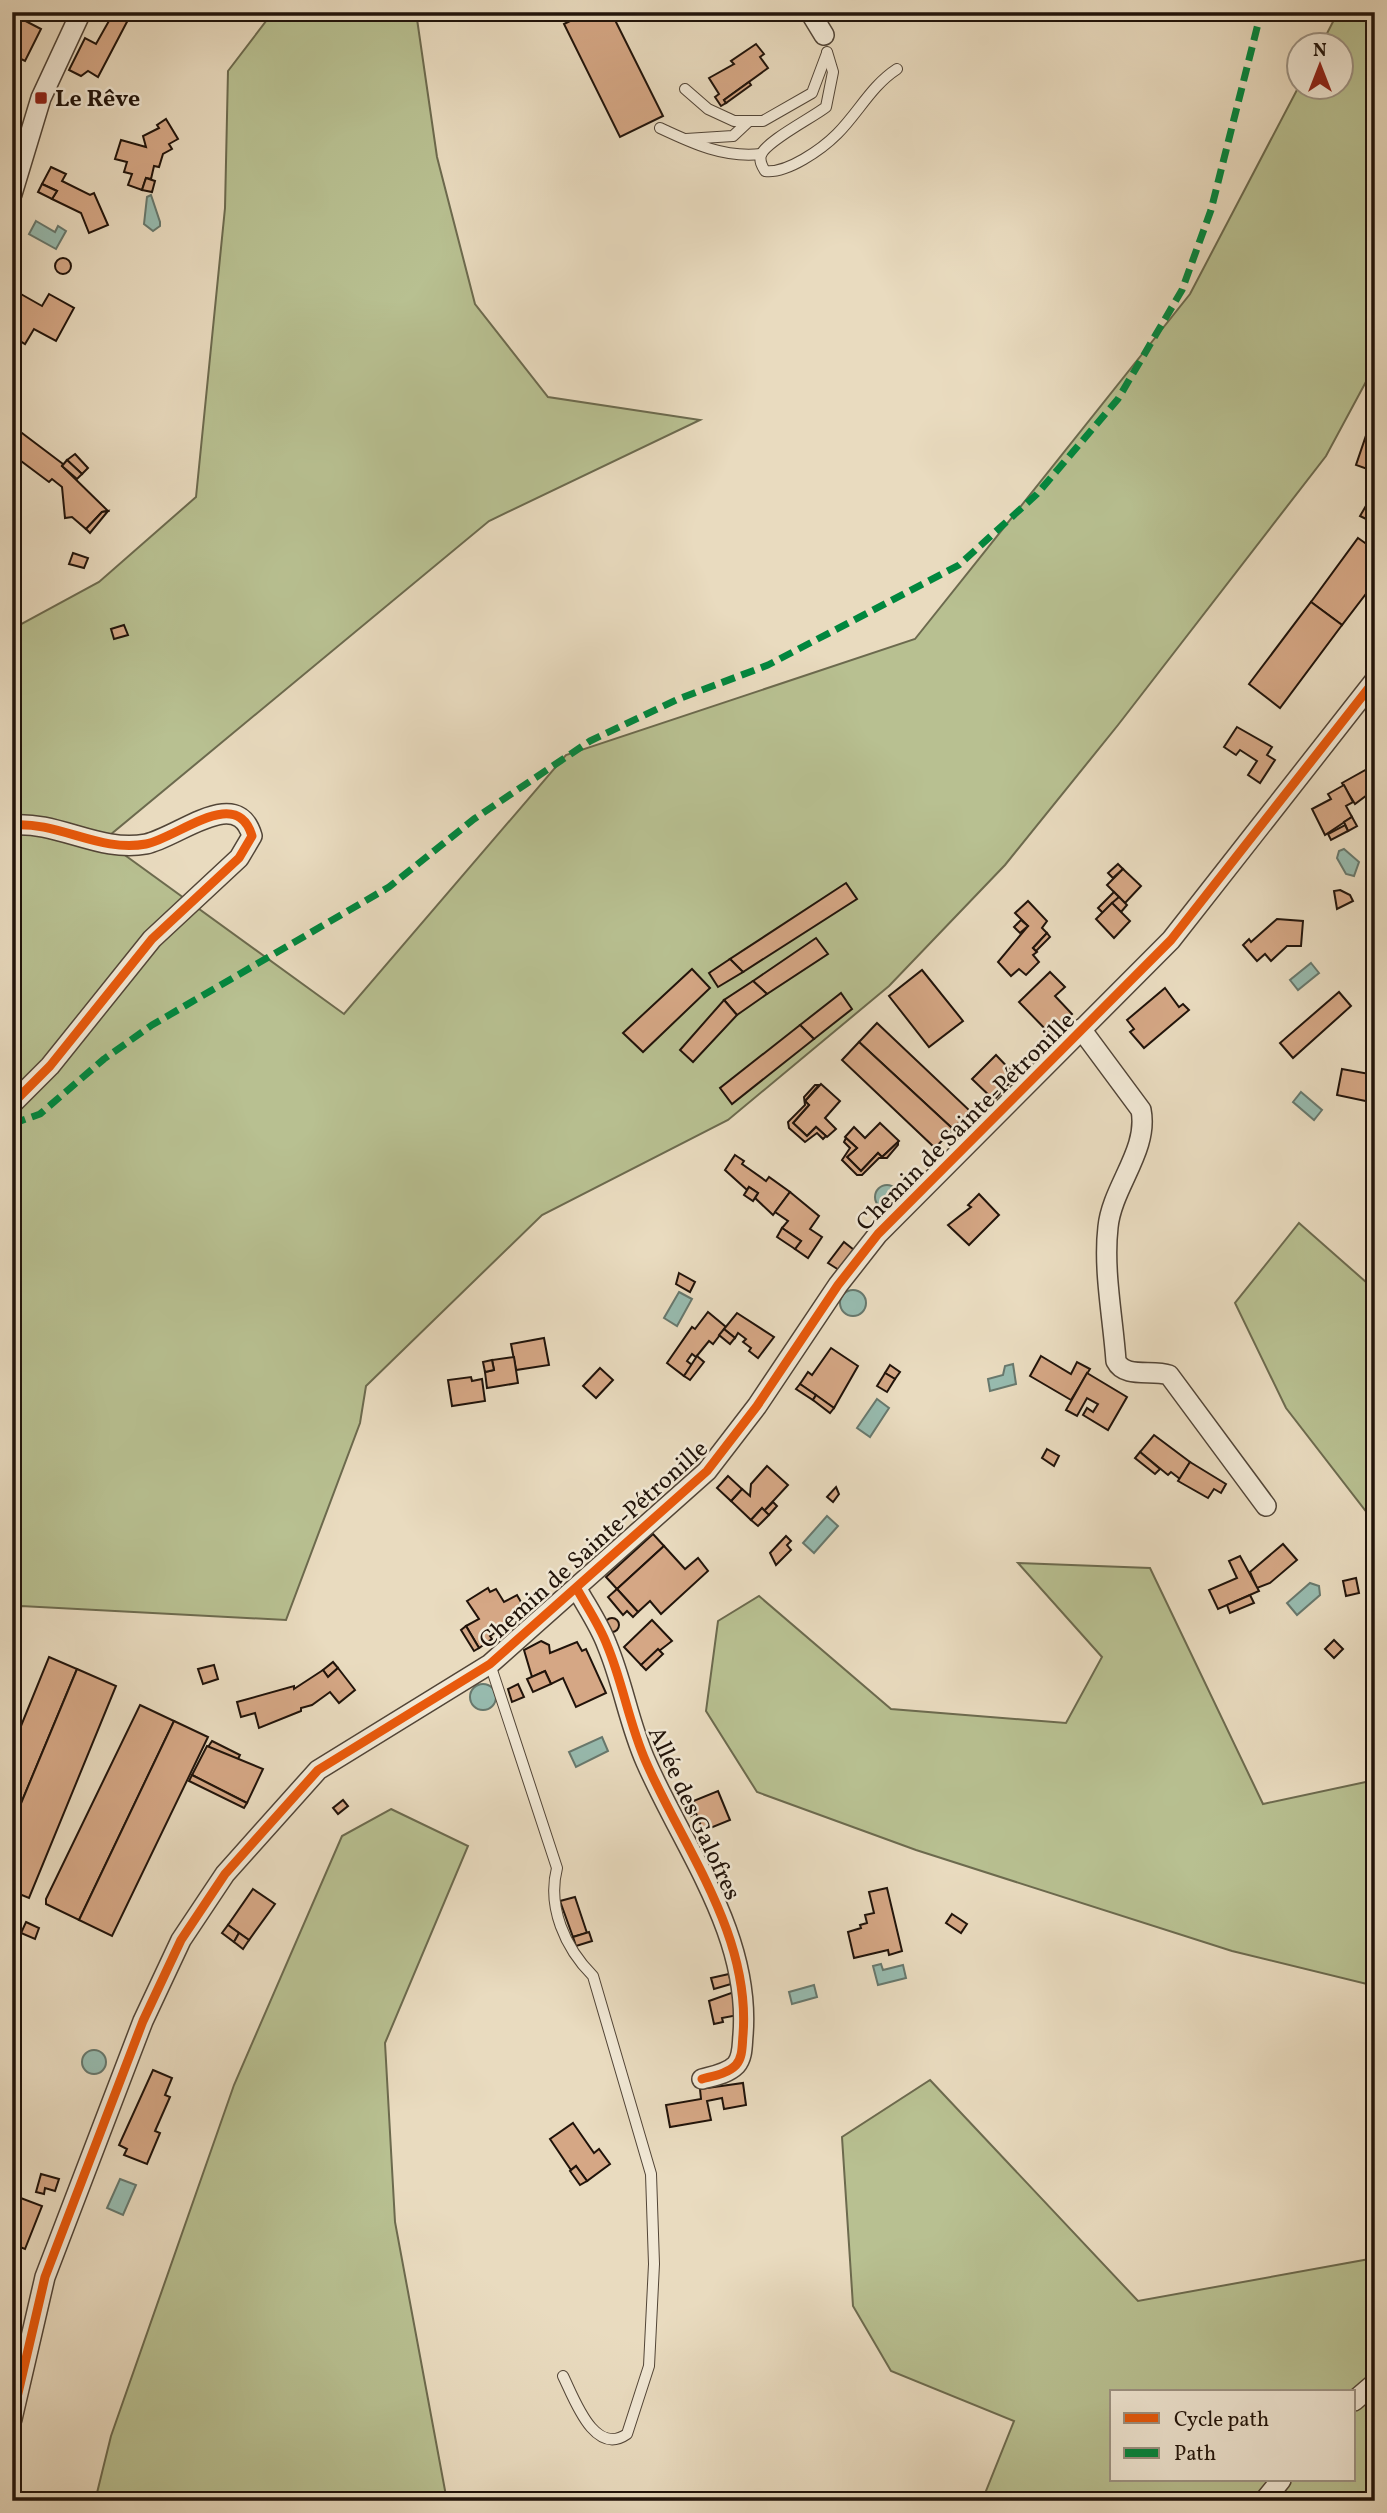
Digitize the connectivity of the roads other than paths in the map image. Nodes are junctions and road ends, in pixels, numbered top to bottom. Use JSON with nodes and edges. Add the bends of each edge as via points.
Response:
{"nodes":[{"id":1,"x":81,"y":12,"type":"edge"},
{"id":2,"x":810,"y":12,"type":"edge"},
{"id":3,"x":825,"y":43,"type":"junction"},
{"id":4,"x":897,"y":69,"type":"dead end"},
{"id":5,"x":685,"y":89,"type":"dead end"},
{"id":6,"x":749,"y":121,"type":"junction"},
{"id":7,"x":660,"y":128,"type":"dead end"},
{"id":8,"x":684,"y":139,"type":"junction"},
{"id":9,"x":761,"y":154,"type":"junction"},
{"id":10,"x":12,"y":194,"type":"edge"},
{"id":11,"x":1371,"y":694,"type":"edge"},
{"id":12,"x":12,"y":825,"type":"edge"},
{"id":13,"x":1082,"y":1029,"type":"junction"},
{"id":14,"x":12,"y":1104,"type":"edge"},
{"id":15,"x":1266,"y":1506,"type":"dead end"},
{"id":16,"x":577,"y":1589,"type":"junction"},
{"id":17,"x":490,"y":1664,"type":"junction"},
{"id":18,"x":702,"y":2079,"type":"dead end"},
{"id":19,"x":563,"y":2376,"type":"dead end"},
{"id":20,"x":1375,"y":2383,"type":"edge"},
{"id":21,"x":1356,"y":2399,"type":"edge"},
{"id":22,"x":12,"y":2419,"type":"edge"},
{"id":23,"x":1279,"y":2482,"type":"edge"},
{"id":24,"x":1264,"y":2501,"type":"edge"}],
"edges":[{"from":1,"to":10,"type":"street","via":[[41,98]]},
{"from":2,"to":3,"type":"street"},
{"from":3,"to":6,"type":"lane","via":[[823,71],[812,93],[763,121]]},
{"from":3,"to":9,"type":"lane","via":[[833,72],[826,107]]},
{"from":4,"to":9,"type":"lane","via":[[876,83],[836,135],[798,161],[774,172],[765,171]]},
{"from":5,"to":6,"type":"lane","via":[[708,109],[734,121]]},
{"from":6,"to":8,"type":"lane","via":[[733,136]]},
{"from":7,"to":8,"type":"lane"},
{"from":8,"to":9,"type":"lane","via":[[737,156]]},
{"from":11,"to":13,"type":"street","name":"Chemin de Sainte-Pétronille","via":[[1171,940]]},
{"from":12,"to":14,"type":"street","via":[[39,826],[130,846],[148,844],[232,812],[244,817],[253,836],[239,858],[152,939],[50,1066]]},
{"from":13,"to":15,"type":"street","via":[[1141,1110],[1143,1121],[1108,1226],[1116,1362],[1128,1372],[1169,1375]]},
{"from":13,"to":16,"type":"street","name":"Chemin de Sainte-Pétronille","via":[[878,1234],[706,1471]]},
{"from":16,"to":17,"type":"street","name":"Chemin de Sainte-Pétronille"},
{"from":16,"to":18,"type":"street","name":"Allée des Galofres","via":[[607,1644],[640,1749],[663,1801],[722,1914],[741,1985],[741,2056],[722,2074]]},
{"from":17,"to":19,"type":"lane","via":[[558,1868],[552,1889],[555,1912],[578,1961],[593,1976],[651,2174],[654,2264],[649,2366],[627,2434],[619,2440],[604,2439],[587,2423]]},
{"from":17,"to":22,"type":"street","name":"Chemin de Sainte-Pétronille","via":[[318,1770],[225,1874],[181,1940],[143,2021],[45,2277]]},
{"from":20,"to":21,"type":"street"},
{"from":23,"to":24,"type":"street"}]}
